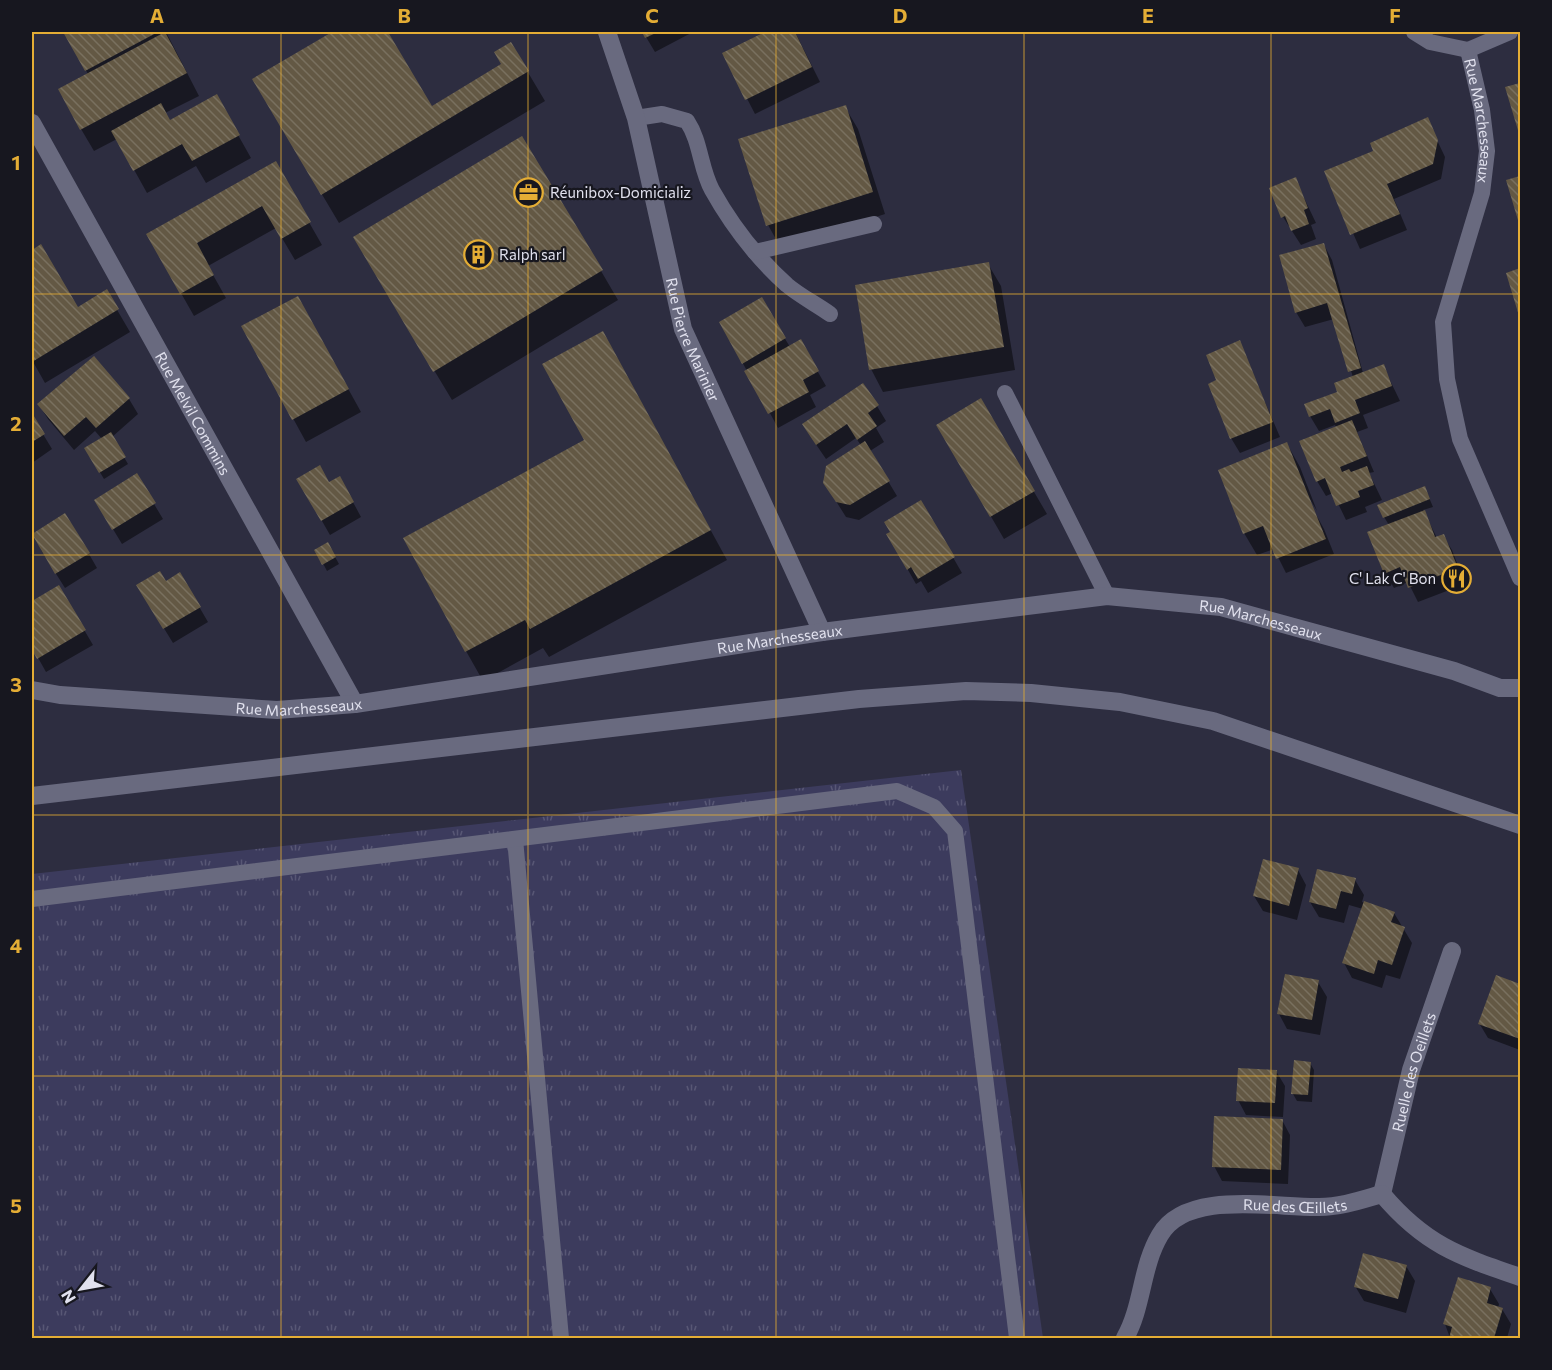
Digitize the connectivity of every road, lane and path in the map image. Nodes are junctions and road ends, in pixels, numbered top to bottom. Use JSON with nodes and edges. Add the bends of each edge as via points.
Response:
{"nodes":[{"id":1,"x":606,"y":32,"type":"edge"},
{"id":2,"x":1414,"y":32,"type":"edge"},
{"id":3,"x":1510,"y":32,"type":"edge"},
{"id":4,"x":1468,"y":50,"type":"junction"},
{"id":5,"x":636,"y":118,"type":"junction"},
{"id":6,"x":32,"y":123,"type":"edge"},
{"id":7,"x":38,"y":149,"type":"edge"},
{"id":8,"x":874,"y":224,"type":"dead end"},
{"id":9,"x":756,"y":252,"type":"junction"},
{"id":10,"x":830,"y":314,"type":"dead end"},
{"id":11,"x":1005,"y":393,"type":"dead end"},
{"id":12,"x":1521,"y":578,"type":"edge"},
{"id":13,"x":1107,"y":596,"type":"junction"},
{"id":14,"x":822,"y":633,"type":"junction"},
{"id":15,"x":1521,"y":688,"type":"edge"},
{"id":16,"x":32,"y":690,"type":"edge"},
{"id":17,"x":355,"y":704,"type":"junction"},
{"id":18,"x":32,"y":796,"type":"edge"},
{"id":19,"x":1521,"y":825,"type":"edge"},
{"id":20,"x":515,"y":839,"type":"junction"},
{"id":21,"x":32,"y":898,"type":"edge"},
{"id":22,"x":1452,"y":951,"type":"dead end"},
{"id":23,"x":1382,"y":1194,"type":"junction"},
{"id":24,"x":1521,"y":1277,"type":"edge"},
{"id":25,"x":561,"y":1338,"type":"edge"},
{"id":26,"x":1017,"y":1338,"type":"edge"},
{"id":27,"x":1125,"y":1338,"type":"edge"}],
"edges":[{"from":1,"to":5,"type":"street","name":"Rue Pierre Marinier"},
{"from":2,"to":4,"type":"lane","via":[[1430,42]]},
{"from":3,"to":4,"type":"lane","name":"Rue Marchesseaux"},
{"from":4,"to":12,"type":"lane","name":"Rue Marchesseaux","via":[[1487,151],[1482,192],[1443,322],[1447,379],[1460,439]]},
{"from":5,"to":9,"type":"lane","via":[[662,114],[687,121],[696,136],[712,190]]},
{"from":5,"to":14,"type":"street","name":"Rue Pierre Marinier","via":[[683,329]]},
{"from":6,"to":7,"type":"street","name":"Rue Melvil Commins"},
{"from":7,"to":17,"type":"street","name":"Rue Melvil Commins"},
{"from":8,"to":9,"type":"lane"},
{"from":9,"to":10,"type":"lane","via":[[788,285]]},
{"from":11,"to":13,"type":"lane"},
{"from":13,"to":14,"type":"street","name":"Rue Marchesseaux"},
{"from":13,"to":15,"type":"street","name":"Rue Marchesseaux","via":[[1221,607],[1454,671],[1500,688]]},
{"from":14,"to":17,"type":"street","name":"Rue Marchesseaux"},
{"from":16,"to":17,"type":"street","name":"Rue Marchesseaux","via":[[277,710]]},
{"from":18,"to":19,"type":"street","via":[[859,699],[966,691],[1120,702],[1213,721]]},
{"from":20,"to":21,"type":"lane"},
{"from":20,"to":25,"type":"lane"},
{"from":20,"to":26,"type":"lane","via":[[897,791],[934,807],[955,831]]},
{"from":22,"to":23,"type":"street","name":"Ruelle des Oeillets","via":[[1411,1070]]},
{"from":23,"to":24,"type":"street","via":[[1404,1220],[1455,1255]]},
{"from":23,"to":27,"type":"street","name":"Rue des Œillets","via":[[1321,1208],[1218,1205],[1196,1209],[1177,1219],[1161,1232],[1150,1253],[1135,1315]]}]}
